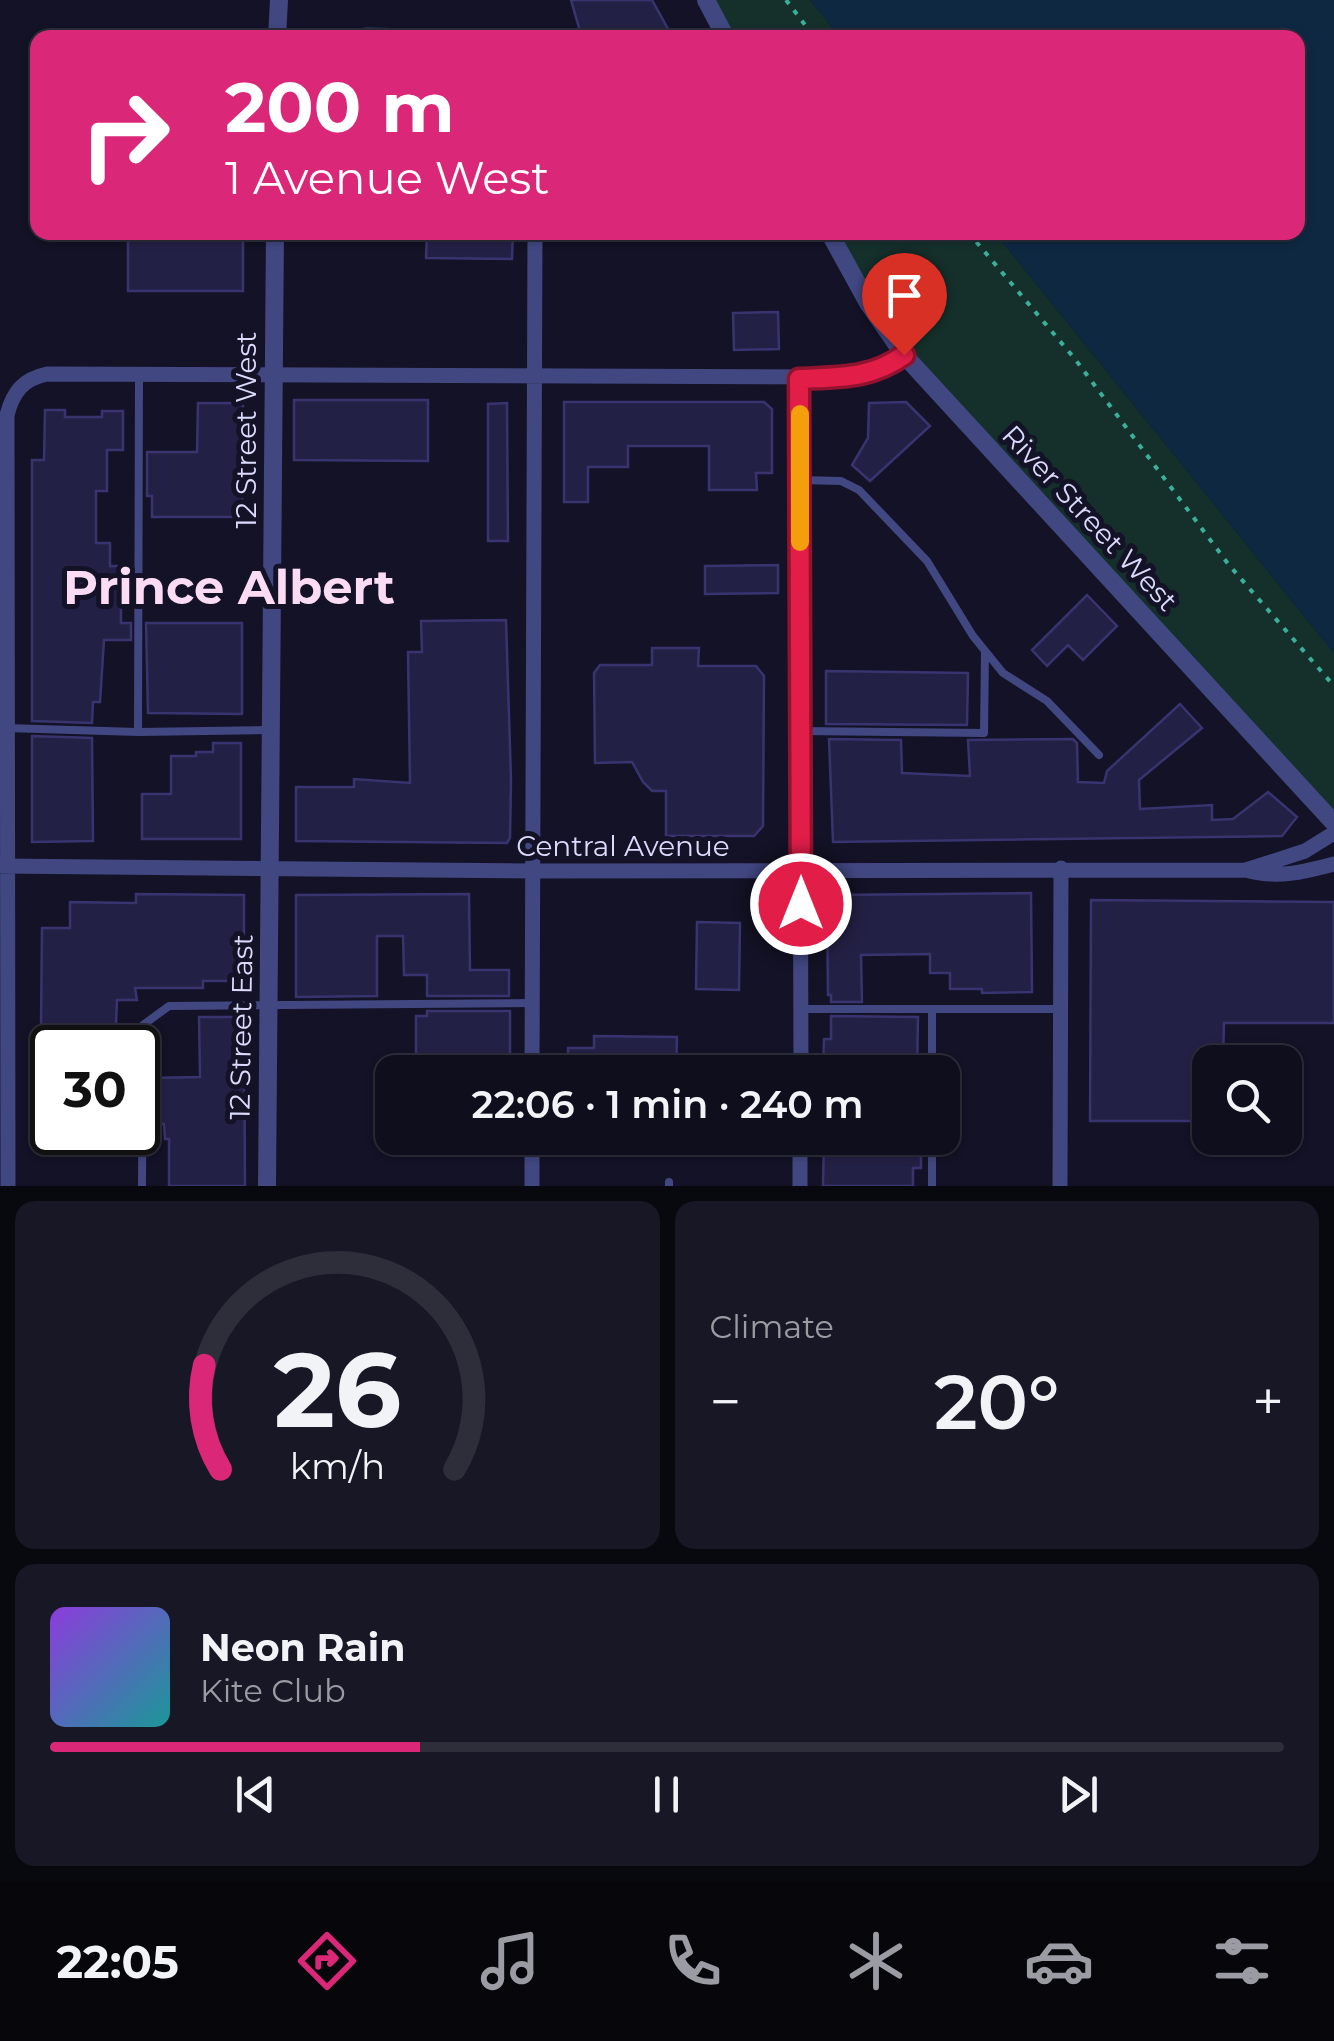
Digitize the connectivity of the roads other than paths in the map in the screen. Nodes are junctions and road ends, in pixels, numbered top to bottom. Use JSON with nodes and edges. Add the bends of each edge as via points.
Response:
{"nodes":[{"id":1,"x":706,"y":0,"type":"edge"},
{"id":2,"x":276,"y":4,"type":"edge"},
{"id":3,"x":277,"y":30,"type":"edge"},
{"id":4,"x":722,"y":30,"type":"edge"},
{"id":5,"x":275,"y":240,"type":"edge"},
{"id":6,"x":535,"y":240,"type":"edge"},
{"id":7,"x":834,"y":240,"type":"edge"},
{"id":8,"x":904,"y":355,"type":"junction"},
{"id":9,"x":139,"y":374,"type":"junction"},
{"id":10,"x":274,"y":374,"type":"junction"},
{"id":11,"x":534,"y":376,"type":"junction"},
{"id":12,"x":799,"y":379,"type":"junction"},
{"id":13,"x":800,"y":480,"type":"junction"},
{"id":14,"x":985,"y":651,"type":"junction"},
{"id":15,"x":6,"y":728,"type":"junction"},
{"id":16,"x":271,"y":730,"type":"junction"},
{"id":17,"x":800,"y":731,"type":"junction"},
{"id":18,"x":138,"y":732,"type":"junction"},
{"id":19,"x":1099,"y":755,"type":"dead end"},
{"id":20,"x":1334,"y":823,"type":"edge"},
{"id":21,"x":1334,"y":833,"type":"edge"},
{"id":22,"x":1334,"y":864,"type":"edge"},
{"id":23,"x":4,"y":866,"type":"edge"},
{"id":24,"x":270,"y":868,"type":"junction"},
{"id":25,"x":1060,"y":868,"type":"junction"},
{"id":26,"x":801,"y":870,"type":"junction"},
{"id":27,"x":1246,"y":870,"type":"junction"},
{"id":28,"x":533,"y":872,"type":"junction"},
{"id":29,"x":532,"y":1003,"type":"junction"},
{"id":30,"x":268,"y":1006,"type":"junction"},
{"id":31,"x":801,"y":1009,"type":"junction"},
{"id":32,"x":1060,"y":1009,"type":"junction"},
{"id":33,"x":932,"y":1011,"type":"junction"},
{"id":34,"x":532,"y":1055,"type":"edge"},
{"id":35,"x":800,"y":1055,"type":"edge"},
{"id":36,"x":932,"y":1055,"type":"edge"},
{"id":37,"x":532,"y":1155,"type":"edge"},
{"id":38,"x":800,"y":1155,"type":"edge"},
{"id":39,"x":932,"y":1155,"type":"edge"},
{"id":40,"x":8,"y":1186,"type":"edge"},
{"id":41,"x":142,"y":1186,"type":"edge"},
{"id":42,"x":266,"y":1186,"type":"edge"},
{"id":43,"x":532,"y":1186,"type":"edge"},
{"id":44,"x":800,"y":1186,"type":"edge"},
{"id":45,"x":932,"y":1186,"type":"edge"},
{"id":46,"x":1060,"y":1186,"type":"edge"}],
"edges":[{"from":1,"to":4,"type":"street"},
{"from":2,"to":3,"type":"street"},
{"from":5,"to":10,"type":"street","name":"12 Street West"},
{"from":6,"to":11,"type":"street"},
{"from":7,"to":8,"type":"street","name":"River Street West"},
{"from":8,"to":12,"type":"street","via":[[859,377]]},
{"from":8,"to":20,"type":"street","name":"River Street West"},
{"from":9,"to":10,"type":"street"},
{"from":9,"to":15,"type":"street","via":[[48,374],[20,386],[11,399]]},
{"from":9,"to":18,"type":"lane"},
{"from":10,"to":11,"type":"street"},
{"from":10,"to":16,"type":"street","name":"12 Street West"},
{"from":11,"to":12,"type":"street"},
{"from":11,"to":28,"type":"street"},
{"from":12,"to":13,"type":"street"},
{"from":13,"to":14,"type":"lane","via":[[841,480],[859,490],[927,561]]},
{"from":13,"to":17,"type":"street"},
{"from":14,"to":17,"type":"lane","via":[[984,733]]},
{"from":14,"to":19,"type":"lane"},
{"from":15,"to":18,"type":"lane"},
{"from":15,"to":23,"type":"street"},
{"from":16,"to":18,"type":"lane"},
{"from":16,"to":24,"type":"street","name":"12 Street West"},
{"from":17,"to":26,"type":"street"},
{"from":21,"to":27,"type":"street","name":"Central Avenue","via":[[1306,851]]},
{"from":22,"to":27,"type":"street","name":"Central Avenue","via":[[1275,875]]},
{"from":23,"to":24,"type":"street","name":"Central Avenue"},
{"from":23,"to":40,"type":"street"},
{"from":24,"to":28,"type":"street","name":"Central Avenue"},
{"from":24,"to":30,"type":"street","name":"12 Street East"},
{"from":25,"to":26,"type":"street","name":"Central Avenue"},
{"from":25,"to":27,"type":"street","name":"Central Avenue"},
{"from":25,"to":32,"type":"street"},
{"from":26,"to":28,"type":"street","name":"Central Avenue"},
{"from":26,"to":31,"type":"street"},
{"from":28,"to":29,"type":"street"},
{"from":29,"to":30,"type":"lane"},
{"from":29,"to":34,"type":"street"},
{"from":30,"to":41,"type":"lane","via":[[169,1006],[143,1025]]},
{"from":30,"to":42,"type":"street","name":"12 Street East"},
{"from":31,"to":33,"type":"lane"},
{"from":31,"to":35,"type":"street"},
{"from":32,"to":33,"type":"lane"},
{"from":32,"to":46,"type":"street"},
{"from":33,"to":36,"type":"lane"},
{"from":37,"to":43,"type":"street"},
{"from":38,"to":44,"type":"street"},
{"from":39,"to":45,"type":"lane"}]}
